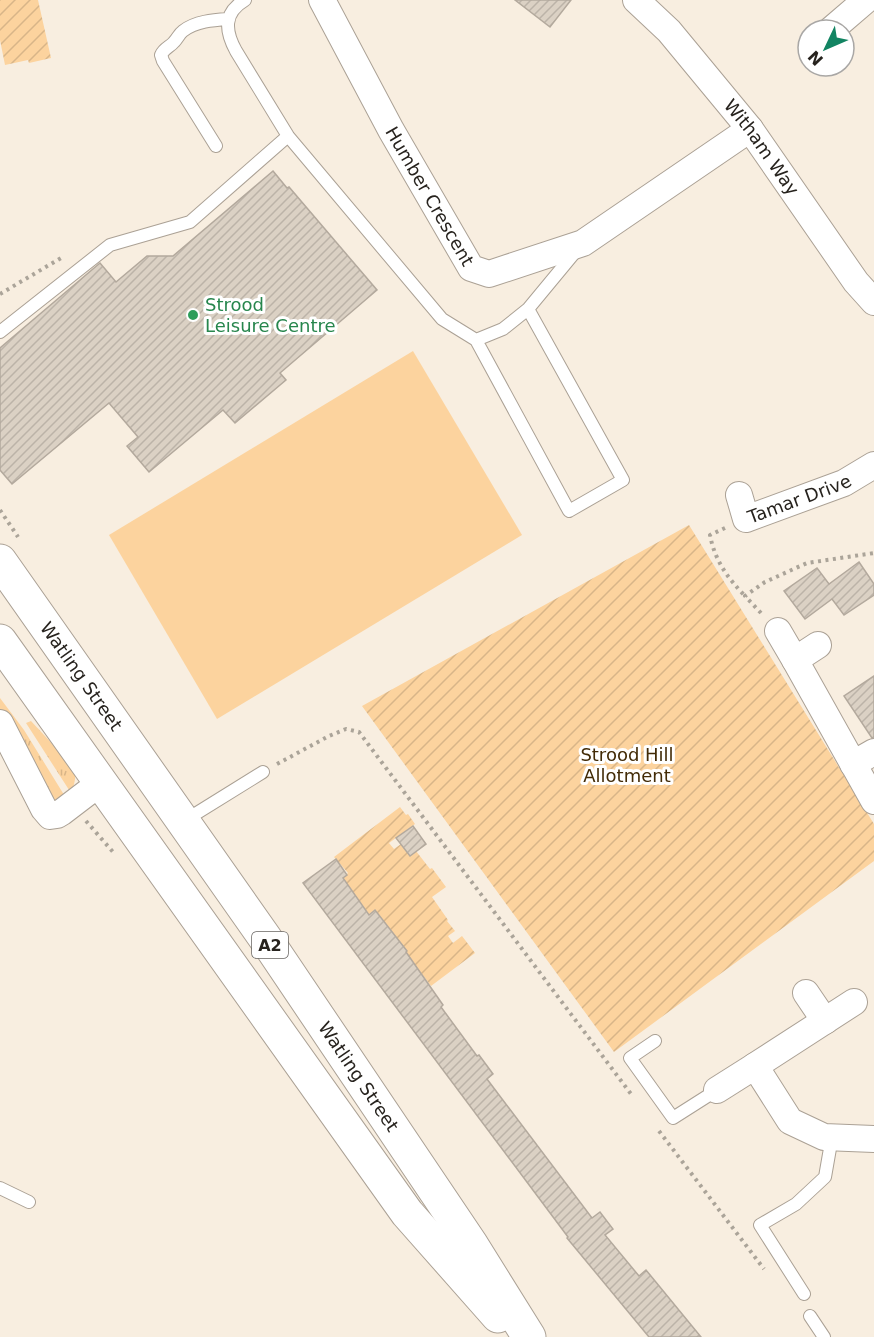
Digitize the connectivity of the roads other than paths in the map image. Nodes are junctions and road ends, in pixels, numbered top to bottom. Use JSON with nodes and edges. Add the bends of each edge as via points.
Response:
{"nodes":[{"id":1,"x":245,"y":0,"type":"edge"},
{"id":2,"x":322,"y":0,"type":"edge"},
{"id":3,"x":636,"y":0,"type":"edge"},
{"id":4,"x":866,"y":0,"type":"edge"},
{"id":5,"x":845,"y":18,"type":"edge"},
{"id":6,"x":229,"y":19,"type":"junction"},
{"id":7,"x":750,"y":129,"type":"junction"},
{"id":8,"x":288,"y":136,"type":"junction"},
{"id":9,"x":216,"y":146,"type":"dead end"},
{"id":10,"x":583,"y":243,"type":"junction"},
{"id":11,"x":874,"y":302,"type":"edge"},
{"id":12,"x":528,"y":309,"type":"junction"},
{"id":13,"x":0,"y":332,"type":"edge"},
{"id":14,"x":476,"y":340,"type":"junction"},
{"id":15,"x":874,"y":465,"type":"edge"},
{"id":16,"x":739,"y":495,"type":"dead end"},
{"id":17,"x":0,"y":561,"type":"edge"},
{"id":18,"x":0,"y":589,"type":"edge"},
{"id":19,"x":778,"y":632,"type":"road end"},
{"id":20,"x":0,"y":641,"type":"edge"},
{"id":21,"x":818,"y":645,"type":"dead end"},
{"id":22,"x":795,"y":660,"type":"junction"},
{"id":23,"x":0,"y":723,"type":"edge"},
{"id":24,"x":864,"y":758,"type":"edge"},
{"id":25,"x":263,"y":772,"type":"road end"},
{"id":26,"x":100,"y":783,"type":"junction"},
{"id":27,"x":874,"y":801,"type":"edge"},
{"id":28,"x":183,"y":822,"type":"junction"},
{"id":29,"x":806,"y":993,"type":"dead end"},
{"id":30,"x":854,"y":1002,"type":"dead end"},
{"id":31,"x":257,"y":1003,"type":"junction"},
{"id":32,"x":825,"y":1021,"type":"junction"},
{"id":33,"x":655,"y":1041,"type":"dead end"},
{"id":34,"x":755,"y":1066,"type":"junction"},
{"id":35,"x":717,"y":1090,"type":"joint"},
{"id":36,"x":832,"y":1137,"type":"junction"},
{"id":37,"x":874,"y":1139,"type":"edge"},
{"id":38,"x":0,"y":1188,"type":"edge"},
{"id":39,"x":29,"y":1202,"type":"dead end"},
{"id":40,"x":804,"y":1294,"type":"dead end"},
{"id":41,"x":810,"y":1316,"type":"dead end"},
{"id":42,"x":517,"y":1337,"type":"edge"},
{"id":43,"x":529,"y":1337,"type":"edge"},
{"id":44,"x":824,"y":1337,"type":"edge"}],
"edges":[{"from":1,"to":6,"type":"lane","via":[[235,7]]},
{"from":2,"to":10,"type":"street","name":"Humber Crescent","via":[[471,268],[489,274]]},
{"from":3,"to":7,"type":"street","name":"Witham Way","via":[[669,31]]},
{"from":4,"to":5,"type":"street"},
{"from":6,"to":8,"type":"lane","via":[[232,44]]},
{"from":6,"to":9,"type":"lane","via":[[187,28],[161,55]]},
{"from":7,"to":10,"type":"street","name":"Humber Crescent"},
{"from":7,"to":11,"type":"street","name":"Witham Way"},
{"from":8,"to":13,"type":"lane","via":[[190,222],[110,245]]},
{"from":8,"to":14,"type":"lane","via":[[442,319]]},
{"from":10,"to":12,"type":"lane"},
{"from":12,"to":14,"type":"lane","via":[[503,328]]},
{"from":12,"to":14,"type":"lane","via":[[623,480],[568,511]]},
{"from":15,"to":16,"type":"street","name":"Tamar Drive","via":[[844,483],[746,519]]},
{"from":17,"to":28,"type":"main road","name":"Watling Street","number":"A2"},
{"from":18,"to":26,"type":"main road","name":"Watling Street","via":[[5,602],[118,763],[118,771]]},
{"from":19,"to":22,"type":"street"},
{"from":20,"to":26,"type":"main road","number":"A2"},
{"from":21,"to":22,"type":"street"},
{"from":22,"to":24,"type":"street"},
{"from":23,"to":26,"type":"street","name":"Watling Street","via":[[50,816],[62,812]]},
{"from":24,"to":27,"type":"street"},
{"from":25,"to":28,"type":"lane"},
{"from":26,"to":31,"type":"main road","number":"A2"},
{"from":28,"to":31,"type":"main road","via":[[170,834],[172,848],[240,944]]},
{"from":28,"to":43,"type":"main road","name":"Watling Street","number":"A2","via":[[471,1244]]},
{"from":29,"to":32,"type":"street"},
{"from":30,"to":32,"type":"street"},
{"from":31,"to":42,"type":"main road","number":"A2","via":[[407,1213]]},
{"from":32,"to":34,"type":"street"},
{"from":33,"to":35,"type":"lane","via":[[630,1058],[673,1118]]},
{"from":34,"to":35,"type":"street"},
{"from":34,"to":36,"type":"street","via":[[790,1121]]},
{"from":36,"to":37,"type":"street"},
{"from":36,"to":40,"type":"lane","via":[[825,1177],[796,1204],[760,1225]]},
{"from":38,"to":39,"type":"lane"},
{"from":41,"to":44,"type":"lane"}]}
